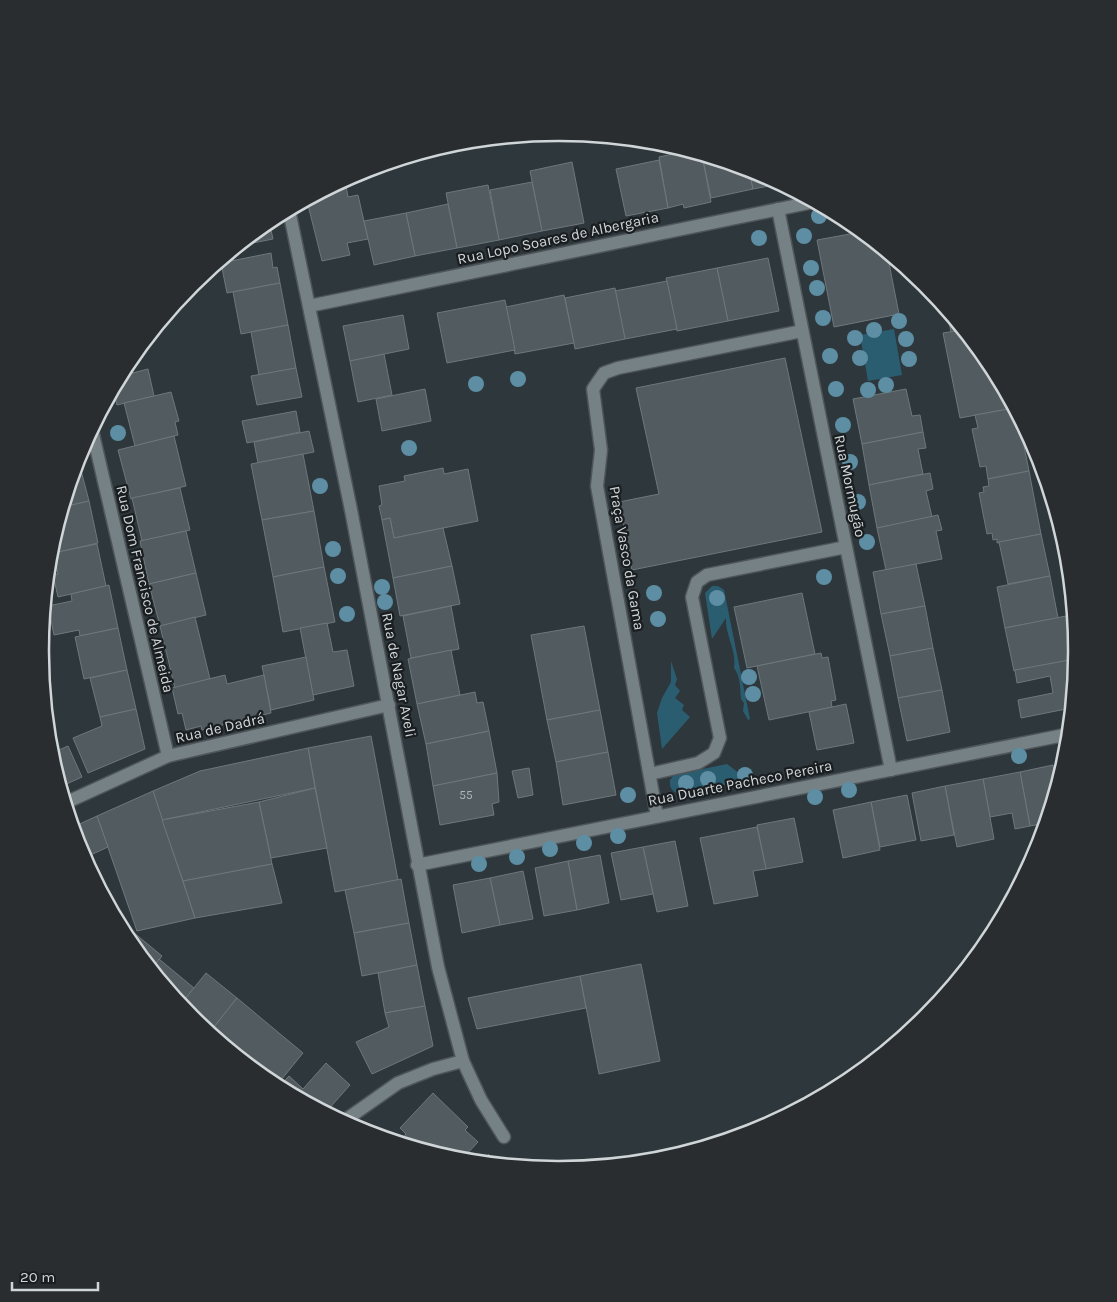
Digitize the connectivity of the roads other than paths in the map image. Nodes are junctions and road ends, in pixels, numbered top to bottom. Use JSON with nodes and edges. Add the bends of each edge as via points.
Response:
{"nodes":[{"id":1,"x":803,"y":204,"type":"edge"},
{"id":2,"x":778,"y":210,"type":"junction"},
{"id":3,"x":291,"y":218,"type":"edge"},
{"id":4,"x":309,"y":306,"type":"junction"},
{"id":5,"x":802,"y":331,"type":"junction"},
{"id":6,"x":95,"y":441,"type":"edge"},
{"id":7,"x":846,"y":547,"type":"junction"},
{"id":8,"x":389,"y":705,"type":"junction"},
{"id":9,"x":1061,"y":736,"type":"edge"},
{"id":10,"x":168,"y":756,"type":"junction"},
{"id":11,"x":891,"y":770,"type":"junction"},
{"id":12,"x":650,"y":774,"type":"junction"},
{"id":13,"x":71,"y":800,"type":"edge"},
{"id":14,"x":657,"y":816,"type":"junction"},
{"id":15,"x":417,"y":865,"type":"junction"},
{"id":16,"x":463,"y":1061,"type":"junction"},
{"id":17,"x":351,"y":1116,"type":"edge"},
{"id":18,"x":504,"y":1137,"type":"dead end"}],
"edges":[{"from":1,"to":2,"type":"street","name":"Rua Lopo Soares de Albergaria"},
{"from":2,"to":4,"type":"street","name":"Rua Lopo Soares de Albergaria"},
{"from":2,"to":5,"type":"street","name":"Rua Mormugão"},
{"from":3,"to":4,"type":"street","name":"Rua de Nagar Aveli"},
{"from":4,"to":8,"type":"street","name":"Rua de Nagar Aveli"},
{"from":5,"to":7,"type":"street","name":"Rua Mormugão"},
{"from":5,"to":12,"type":"street","name":"Praça Vasco da Gama","via":[[618,368],[604,373],[593,389],[601,450],[597,486]]},
{"from":6,"to":10,"type":"street","name":"Rua Dom Francisco de Almeida"},
{"from":7,"to":11,"type":"street","name":"Rua Mormugão"},
{"from":7,"to":12,"type":"street","via":[[707,575],[697,582],[692,597],[720,738],[714,753],[698,763]]},
{"from":8,"to":10,"type":"street","name":"Rua de Dadrá"},
{"from":8,"to":15,"type":"street","name":"Rua de Nagar Aveli"},
{"from":9,"to":11,"type":"street","name":"Rua Duarte Pacheco Pereira"},
{"from":10,"to":13,"type":"street","name":"Rua de Dadrá"},
{"from":11,"to":14,"type":"street","name":"Rua Duarte Pacheco Pereira"},
{"from":12,"to":14,"type":"street","name":"Praça Vasco da Gama"},
{"from":14,"to":15,"type":"street","name":"Rua Duarte Pacheco Pereira"},
{"from":15,"to":16,"type":"street","name":"Rua de Nagar Aveli","via":[[438,967]]},
{"from":16,"to":17,"type":"street","via":[[398,1083]]},
{"from":16,"to":18,"type":"street","name":"Rua de Nagar Aveli","via":[[481,1100]]}]}
